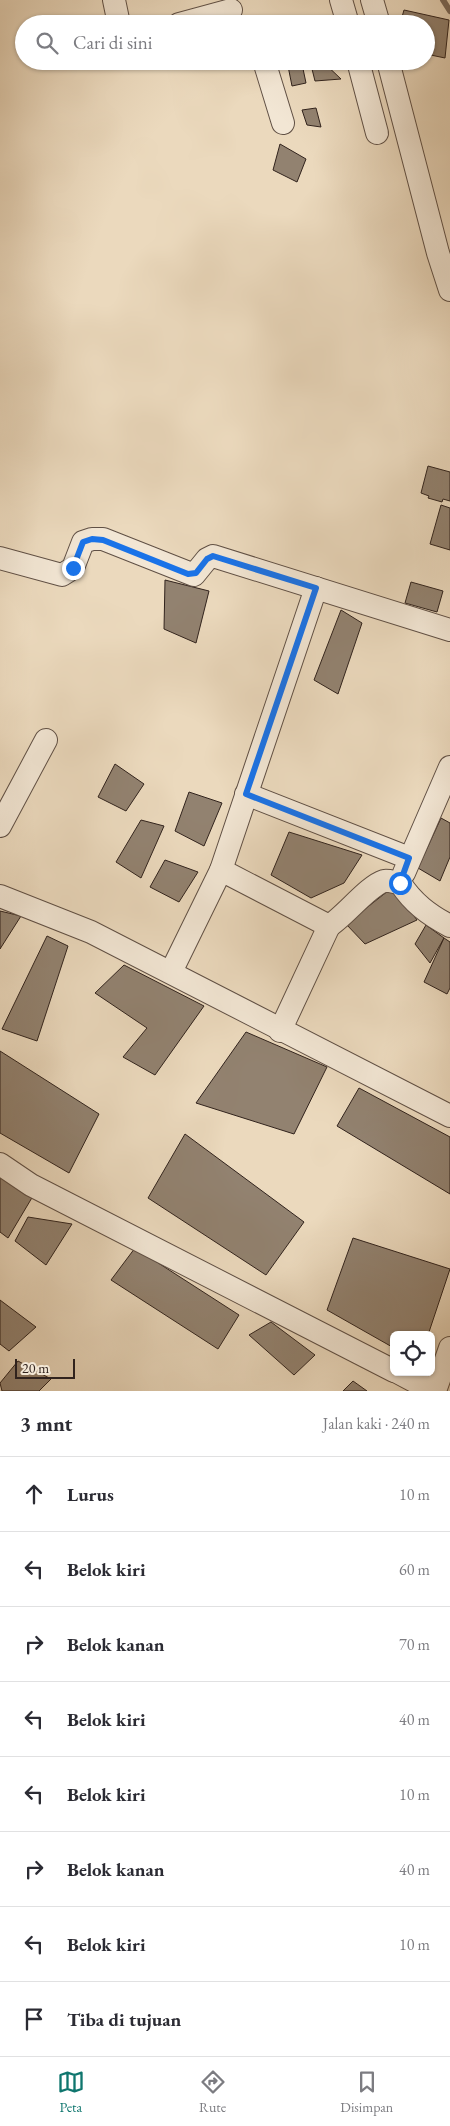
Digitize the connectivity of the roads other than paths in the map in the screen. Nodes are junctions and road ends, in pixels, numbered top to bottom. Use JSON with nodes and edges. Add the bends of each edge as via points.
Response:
{"nodes":[{"id":1,"x":114,"y":0,"type":"edge"},
{"id":2,"x":372,"y":0,"type":"edge"},
{"id":3,"x":231,"y":11,"type":"edge"},
{"id":4,"x":117,"y":15,"type":"edge"},
{"id":5,"x":215,"y":15,"type":"edge"},
{"id":6,"x":376,"y":15,"type":"edge"},
{"id":7,"x":267,"y":70,"type":"edge"},
{"id":8,"x":360,"y":70,"type":"edge"},
{"id":9,"x":390,"y":70,"type":"edge"},
{"id":10,"x":283,"y":123,"type":"dead end"},
{"id":11,"x":377,"y":133,"type":"dead end"},
{"id":12,"x":450,"y":290,"type":"edge"},
{"id":13,"x":0,"y":558,"type":"edge"},
{"id":14,"x":316,"y":588,"type":"junction"},
{"id":15,"x":450,"y":630,"type":"edge"},
{"id":16,"x":46,"y":740,"type":"dead end"},
{"id":17,"x":450,"y":767,"type":"edge"},
{"id":18,"x":246,"y":794,"type":"junction"},
{"id":19,"x":0,"y":826,"type":"edge"},
{"id":20,"x":409,"y":858,"type":"junction"},
{"id":21,"x":221,"y":870,"type":"junction"},
{"id":22,"x":400,"y":883,"type":"junction"},
{"id":23,"x":0,"y":896,"type":"edge"},
{"id":24,"x":329,"y":926,"type":"junction"},
{"id":25,"x":450,"y":926,"type":"edge"},
{"id":26,"x":171,"y":972,"type":"junction"},
{"id":27,"x":280,"y":1031,"type":"junction"},
{"id":28,"x":450,"y":1116,"type":"edge"},
{"id":29,"x":0,"y":1164,"type":"edge"},
{"id":30,"x":450,"y":1348,"type":"edge"},
{"id":31,"x":390,"y":1368,"type":"edge"},
{"id":32,"x":405,"y":1376,"type":"edge"},
{"id":33,"x":434,"y":1391,"type":"edge"}],
"edges":[{"from":1,"to":4,"type":"street"},
{"from":2,"to":6,"type":"street"},
{"from":3,"to":5,"type":"street"},
{"from":7,"to":10,"type":"street"},
{"from":8,"to":11,"type":"street"},
{"from":9,"to":12,"type":"street"},
{"from":13,"to":14,"type":"street","via":[[62,575],[73,568],[83,542],[103,540],[188,574],[196,573],[213,556]]},
{"from":14,"to":15,"type":"street"},
{"from":14,"to":18,"type":"street"},
{"from":16,"to":19,"type":"street"},
{"from":17,"to":20,"type":"street"},
{"from":18,"to":20,"type":"street"},
{"from":18,"to":21,"type":"street"},
{"from":20,"to":22,"type":"street"},
{"from":21,"to":24,"type":"street"},
{"from":21,"to":26,"type":"street"},
{"from":22,"to":24,"type":"street","via":[[385,881],[372,888]]},
{"from":22,"to":25,"type":"street","via":[[410,898],[430,916]]},
{"from":23,"to":26,"type":"street","via":[[91,932]]},
{"from":24,"to":27,"type":"street"},
{"from":26,"to":27,"type":"street"},
{"from":27,"to":28,"type":"street"},
{"from":29,"to":31,"type":"street","via":[[31,1185]]},
{"from":30,"to":33,"type":"street"},
{"from":32,"to":33,"type":"street"}]}
